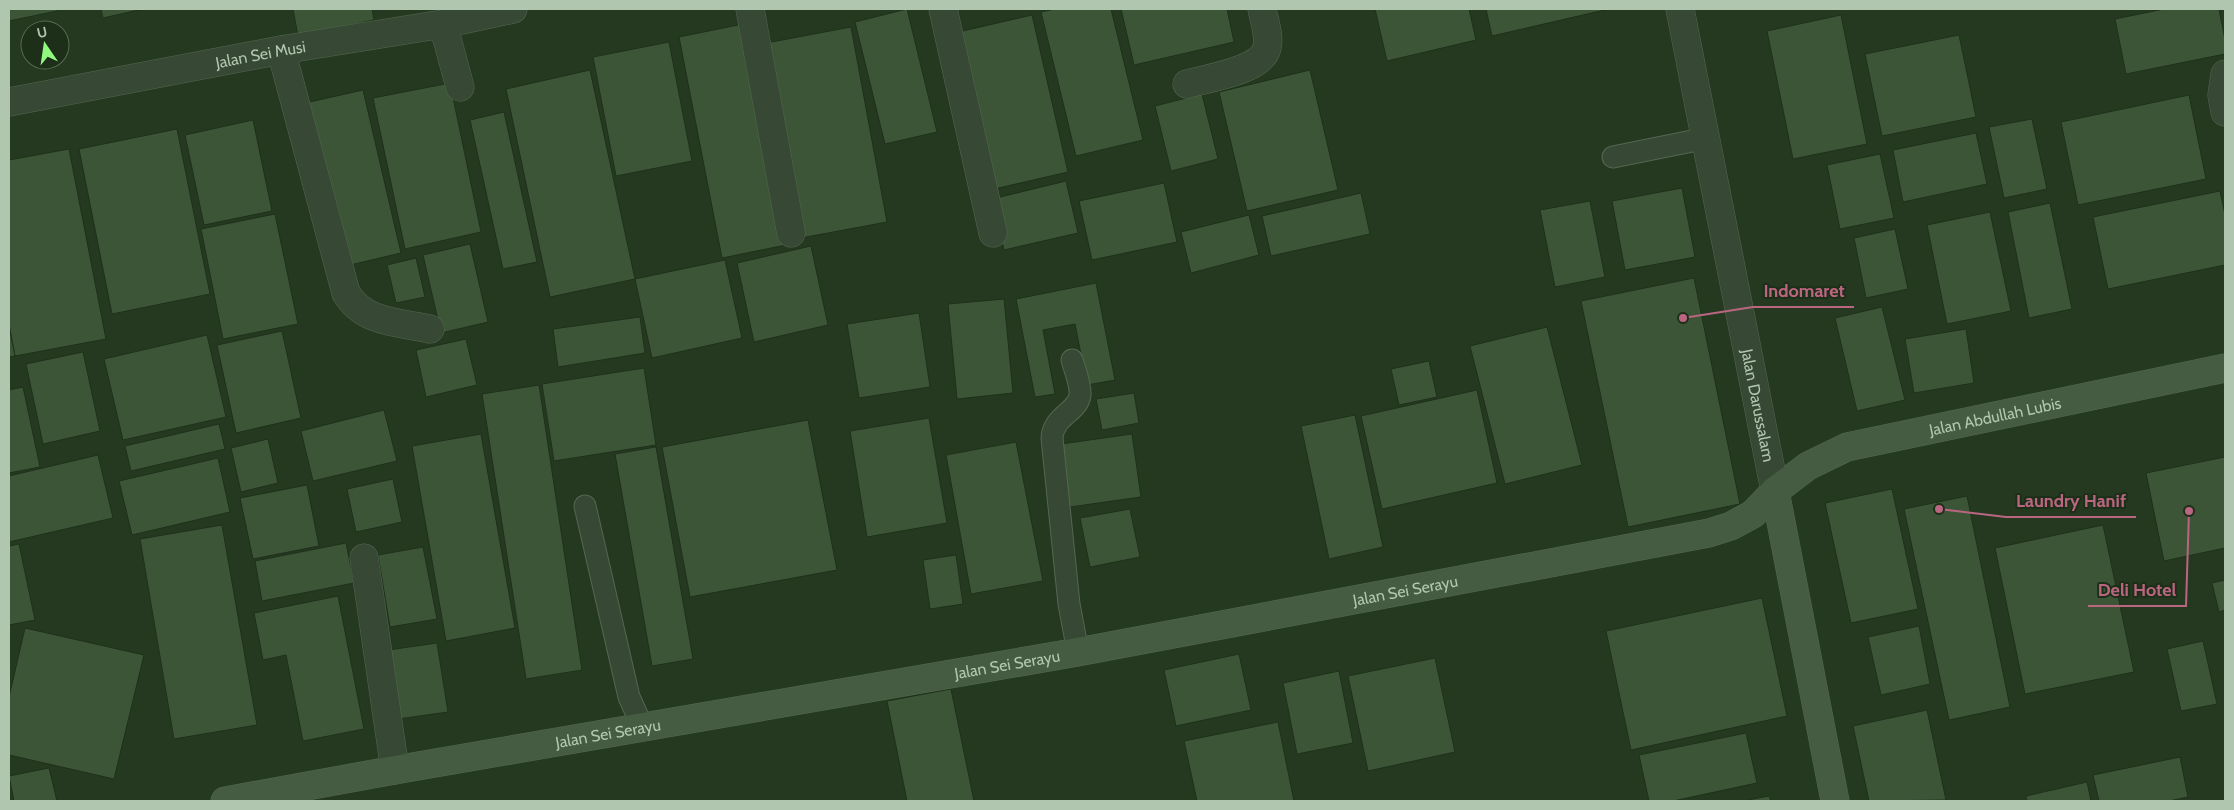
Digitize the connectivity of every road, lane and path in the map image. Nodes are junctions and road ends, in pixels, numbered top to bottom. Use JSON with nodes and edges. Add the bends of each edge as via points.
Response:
{"nodes":[{"id":1,"x":513,"y":9,"type":"edge"},
{"id":2,"x":750,"y":9,"type":"edge"},
{"id":3,"x":943,"y":9,"type":"edge"},
{"id":4,"x":1262,"y":9,"type":"edge"},
{"id":5,"x":1680,"y":9,"type":"edge"},
{"id":6,"x":443,"y":24,"type":"junction"},
{"id":7,"x":282,"y":50,"type":"junction"},
{"id":8,"x":2225,"y":74,"type":"edge"},
{"id":9,"x":1187,"y":84,"type":"dead end"},
{"id":10,"x":460,"y":87,"type":"dead end"},
{"id":11,"x":9,"y":102,"type":"edge"},
{"id":12,"x":2225,"y":112,"type":"edge"},
{"id":13,"x":1707,"y":138,"type":"junction"},
{"id":14,"x":1613,"y":157,"type":"dead end"},
{"id":15,"x":791,"y":233,"type":"dead end"},
{"id":16,"x":993,"y":233,"type":"dead end"},
{"id":17,"x":430,"y":329,"type":"dead end"},
{"id":18,"x":1072,"y":360,"type":"dead end"},
{"id":19,"x":2225,"y":368,"type":"edge"},
{"id":20,"x":1775,"y":491,"type":"junction"},
{"id":21,"x":585,"y":506,"type":"dead end"},
{"id":22,"x":364,"y":558,"type":"dead end"},
{"id":23,"x":1078,"y":652,"type":"junction"},
{"id":24,"x":643,"y":728,"type":"junction"},
{"id":25,"x":395,"y":770,"type":"junction"},
{"id":26,"x":225,"y":801,"type":"edge"},
{"id":27,"x":1835,"y":801,"type":"edge"}],
"edges":[{"from":1,"to":6,"type":"street","name":"Jalan Sei Musi"},
{"from":2,"to":15,"type":"street"},
{"from":3,"to":16,"type":"street"},
{"from":4,"to":9,"type":"street","via":[[1268,47],[1263,56],[1255,64]]},
{"from":5,"to":13,"type":"street","name":"Jalan Darussalam"},
{"from":6,"to":7,"type":"street","name":"Jalan Sei Musi"},
{"from":6,"to":10,"type":"street"},
{"from":7,"to":11,"type":"street","name":"Jalan Sei Musi"},
{"from":7,"to":17,"type":"street","via":[[346,293],[353,304],[369,316]]},
{"from":8,"to":12,"type":"street","via":[[2222,95]]},
{"from":13,"to":14,"type":"lane"},
{"from":13,"to":20,"type":"street","name":"Jalan Darussalam"},
{"from":18,"to":23,"type":"lane","via":[[1080,390],[1079,399],[1054,426],[1052,438],[1068,604]]},
{"from":19,"to":20,"type":"street","name":"Jalan Abdullah Lubis","via":[[1847,446],[1808,466]]},
{"from":20,"to":23,"type":"street","name":"Jalan Sei Serayu","via":[[1753,514],[1709,534]]},
{"from":20,"to":27,"type":"street","name":"Jalan Darussalam"},
{"from":21,"to":24,"type":"lane","via":[[629,697]]},
{"from":22,"to":25,"type":"street"},
{"from":23,"to":24,"type":"street","name":"Jalan Sei Serayu"},
{"from":24,"to":25,"type":"street","name":"Jalan Sei Serayu"},
{"from":25,"to":26,"type":"street","name":"Jalan Sei Serayu"}]}
